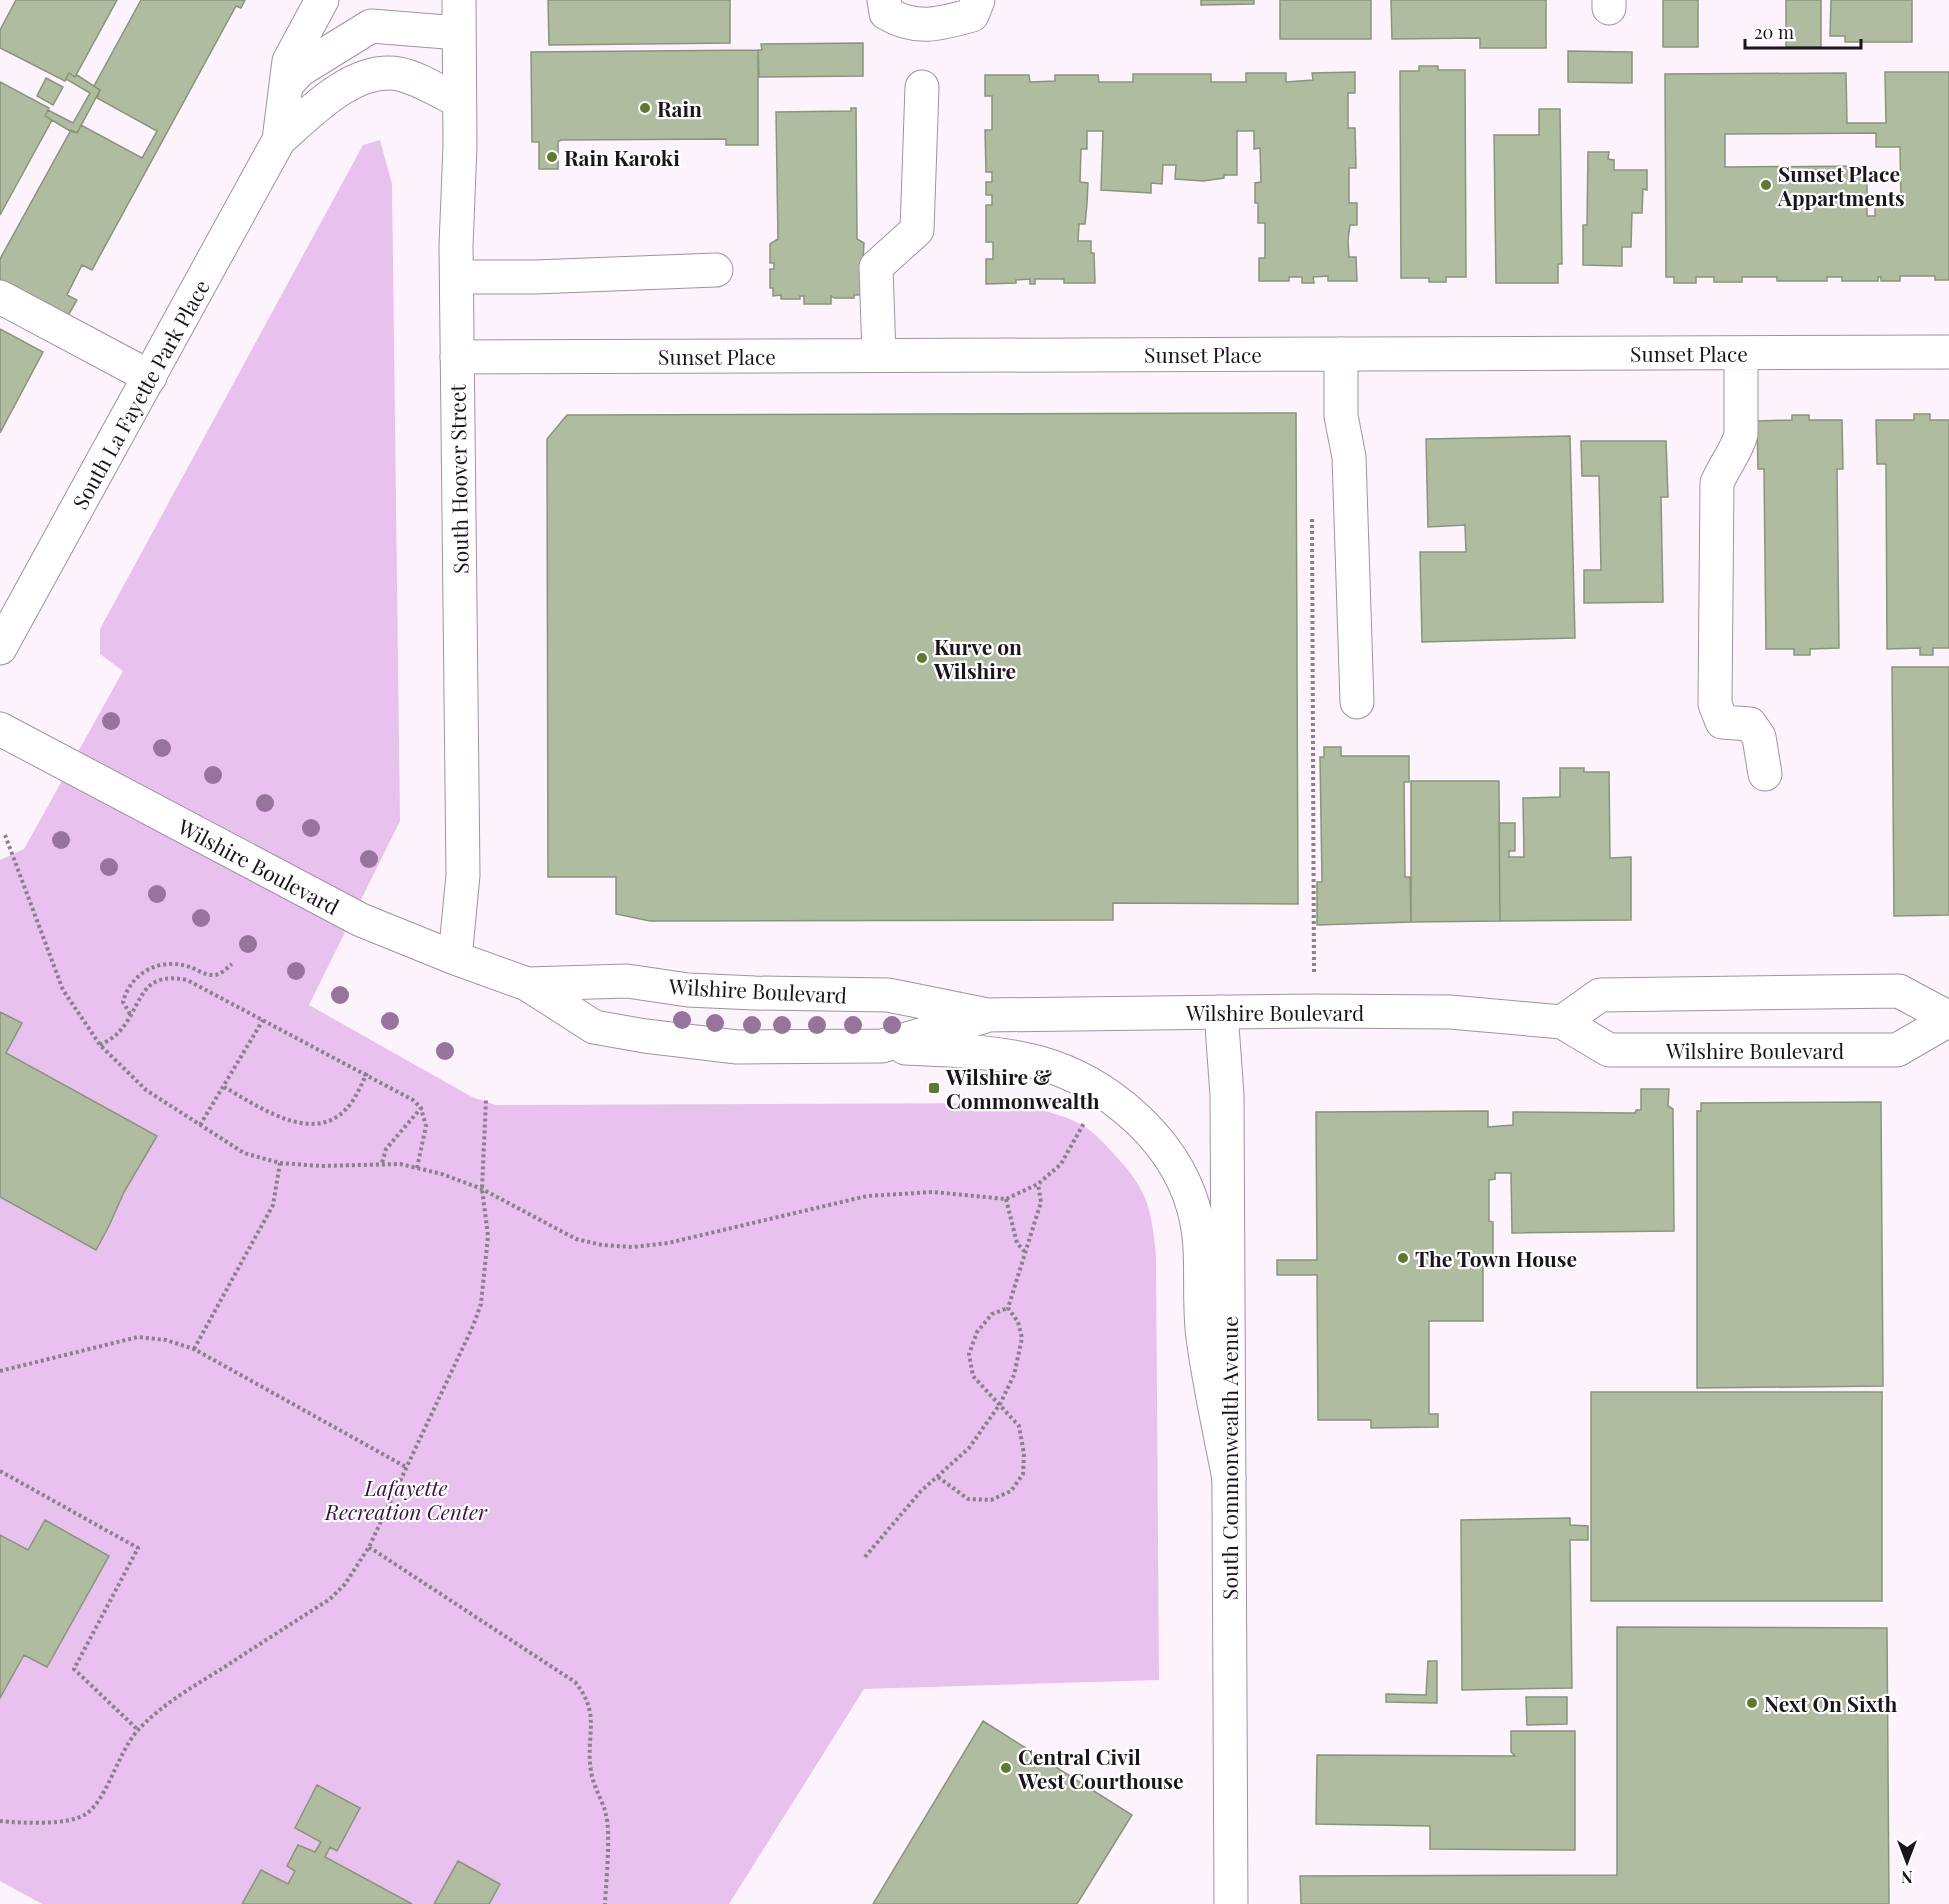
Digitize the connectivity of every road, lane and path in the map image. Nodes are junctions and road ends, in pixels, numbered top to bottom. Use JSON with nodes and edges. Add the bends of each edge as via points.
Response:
{"nodes":[{"id":1,"x":322,"y":0,"type":"edge"},
{"id":2,"x":459,"y":0,"type":"edge"},
{"id":3,"x":884,"y":0,"type":"edge"},
{"id":4,"x":978,"y":0,"type":"edge"},
{"id":5,"x":459,"y":33,"type":"junction"},
{"id":6,"x":287,"y":84,"type":"junction"},
{"id":7,"x":922,"y":87,"type":"dead end"},
{"id":8,"x":459,"y":101,"type":"junction"},
{"id":9,"x":279,"y":140,"type":"junction"},
{"id":10,"x":716,"y":270,"type":"dead end"},
{"id":11,"x":456,"y":277,"type":"junction"},
{"id":12,"x":0,"y":297,"type":"edge"},
{"id":13,"x":1949,"y":352,"type":"edge"},
{"id":14,"x":1741,"y":353,"type":"junction"},
{"id":15,"x":1341,"y":354,"type":"junction"},
{"id":16,"x":879,"y":355,"type":"junction"},
{"id":17,"x":457,"y":357,"type":"junction"},
{"id":18,"x":150,"y":377,"type":"junction"},
{"id":19,"x":1312,"y":516,"type":"dead end"},
{"id":20,"x":0,"y":648,"type":"edge"},
{"id":21,"x":1357,"y":702,"type":"dead end"},
{"id":22,"x":0,"y":729,"type":"edge"},
{"id":23,"x":1765,"y":774,"type":"dead end"},
{"id":24,"x":5,"y":835,"type":"dead end"},
{"id":25,"x":455,"y":958,"type":"junction"},
{"id":26,"x":232,"y":964,"type":"dead end"},
{"id":27,"x":526,"y":984,"type":"junction"},
{"id":28,"x":1314,"y":1011,"type":"junction"},
{"id":29,"x":1221,"y":1012,"type":"junction"},
{"id":30,"x":131,"y":1015,"type":"junction"},
{"id":31,"x":987,"y":1015,"type":"junction"},
{"id":32,"x":1949,"y":1019,"type":"edge"},
{"id":33,"x":263,"y":1020,"type":"junction"},
{"id":34,"x":1562,"y":1022,"type":"junction"},
{"id":35,"x":100,"y":1044,"type":"junction"},
{"id":36,"x":882,"y":1046,"type":"junction"},
{"id":37,"x":367,"y":1073,"type":"junction"},
{"id":38,"x":224,"y":1087,"type":"junction"},
{"id":39,"x":486,"y":1099,"type":"dead end"},
{"id":40,"x":421,"y":1108,"type":"junction"},
{"id":41,"x":1087,"y":1118,"type":"dead end"},
{"id":42,"x":200,"y":1125,"type":"junction"},
{"id":43,"x":280,"y":1163,"type":"junction"},
{"id":44,"x":382,"y":1163,"type":"junction"},
{"id":45,"x":417,"y":1168,"type":"junction"},
{"id":46,"x":1038,"y":1184,"type":"junction"},
{"id":47,"x":482,"y":1189,"type":"junction"},
{"id":48,"x":1006,"y":1199,"type":"junction"},
{"id":49,"x":1024,"y":1251,"type":"junction"},
{"id":50,"x":1008,"y":1308,"type":"junction"},
{"id":51,"x":194,"y":1349,"type":"junction"},
{"id":52,"x":0,"y":1371,"type":"edge"},
{"id":53,"x":1000,"y":1404,"type":"junction"},
{"id":54,"x":406,"y":1467,"type":"junction"},
{"id":55,"x":0,"y":1471,"type":"edge"},
{"id":56,"x":938,"y":1478,"type":"junction"},
{"id":57,"x":1229,"y":1479,"type":"junction"},
{"id":58,"x":369,"y":1547,"type":"junction"},
{"id":59,"x":865,"y":1557,"type":"dead end"},
{"id":60,"x":138,"y":1730,"type":"junction"},
{"id":61,"x":0,"y":1821,"type":"edge"},
{"id":62,"x":605,"y":1904,"type":"edge"},
{"id":63,"x":1231,"y":1904,"type":"edge"}],
"edges":[{"from":1,"to":6,"type":"main road","name":"South La Fayette Park Place","via":[[289,61]]},
{"from":2,"to":5,"type":"main road","name":"South Hoover Street"},
{"from":3,"to":4,"type":"main road","via":[[886,14],[902,23],[938,25],[972,15]]},
{"from":5,"to":6,"type":"main road","via":[[371,26],[300,70]]},
{"from":5,"to":8,"type":"main road","name":"South Hoover Street"},
{"from":6,"to":9,"type":"main road","name":"South La Fayette Park Place"},
{"from":7,"to":16,"type":"main road","via":[[917,230],[876,267]]},
{"from":8,"to":9,"type":"main road","name":"South La Fayette Park Place","via":[[398,74],[375,76],[347,84]]},
{"from":8,"to":11,"type":"main road","name":"South Hoover Street"},
{"from":9,"to":18,"type":"main road","name":"South La Fayette Park Place"},
{"from":10,"to":11,"type":"main road"},
{"from":11,"to":17,"type":"main road","name":"South Hoover Street"},
{"from":12,"to":18,"type":"main road"},
{"from":13,"to":14,"type":"main road","name":"Sunset Place"},
{"from":14,"to":15,"type":"main road","name":"Sunset Place"},
{"from":14,"to":23,"type":"main road","via":[[1739,445],[1717,483],[1715,704],[1722,722],[1750,724],[1759,737]]},
{"from":15,"to":16,"type":"main road","name":"Sunset Place"},
{"from":15,"to":21,"type":"main road"},
{"from":16,"to":17,"type":"main road","name":"Sunset Place"},
{"from":17,"to":25,"type":"main road","name":"South Hoover Street","via":[[463,875]]},
{"from":18,"to":20,"type":"main road","name":"South La Fayette Park Place"},
{"from":19,"to":28,"type":"path"},
{"from":22,"to":25,"type":"main road","name":"Wilshire Boulevard","via":[[361,920]]},
{"from":24,"to":35,"type":"path","via":[[63,990]]},
{"from":25,"to":27,"type":"main road","name":"Wilshire Boulevard"},
{"from":26,"to":30,"type":"path","via":[[211,976],[178,964],[149,969],[126,990],[123,1002]]},
{"from":27,"to":31,"type":"main road","name":"Wilshire Boulevard","via":[[627,981],[722,992],[888,995]]},
{"from":27,"to":36,"type":"main road","name":"Wilshire Boulevard","via":[[594,1027],[645,1036],[737,1047]]},
{"from":28,"to":29,"type":"main road","name":"Wilshire Boulevard"},
{"from":28,"to":34,"type":"main road","name":"Wilshire Boulevard","via":[[1450,1012]]},
{"from":29,"to":31,"type":"main road","name":"Wilshire Boulevard"},
{"from":29,"to":57,"type":"main road","name":"South Commonwealth Avenue","via":[[1227,1095]]},
{"from":30,"to":33,"type":"path","via":[[149,987],[157,980],[171,977],[187,980]]},
{"from":30,"to":35,"type":"path","via":[[116,1036]]},
{"from":31,"to":36,"type":"main road","name":"Wilshire Boulevard"},
{"from":32,"to":34,"type":"main road","name":"Wilshire Boulevard","via":[[1899,991],[1600,995]]},
{"from":32,"to":34,"type":"main road","name":"Wilshire Boulevard","via":[[1897,1050],[1745,1052],[1609,1050]]},
{"from":33,"to":37,"type":"path"},
{"from":33,"to":38,"type":"path"},
{"from":35,"to":42,"type":"path","via":[[146,1090]]},
{"from":36,"to":57,"type":"main road","via":[[977,1052],[1040,1063],[1090,1083],[1149,1130],[1174,1162],[1193,1205],[1202,1249],[1203,1335]]},
{"from":37,"to":38,"type":"path","via":[[351,1103],[337,1116],[314,1124],[285,1121]]},
{"from":37,"to":40,"type":"path"},
{"from":38,"to":42,"type":"path"},
{"from":39,"to":47,"type":"path"},
{"from":40,"to":44,"type":"path","via":[[386,1149]]},
{"from":40,"to":45,"type":"path","via":[[426,1126]]},
{"from":41,"to":46,"type":"path","via":[[1061,1164]]},
{"from":42,"to":43,"type":"path","via":[[244,1153]]},
{"from":43,"to":44,"type":"path"},
{"from":43,"to":51,"type":"path","via":[[273,1205]]},
{"from":44,"to":45,"type":"path"},
{"from":45,"to":47,"type":"path"},
{"from":46,"to":48,"type":"path"},
{"from":46,"to":49,"type":"path","via":[[1041,1202]]},
{"from":47,"to":48,"type":"path","via":[[576,1239],[633,1247],[668,1243],[867,1196],[933,1192]]},
{"from":47,"to":54,"type":"path","via":[[488,1236],[481,1304]]},
{"from":48,"to":49,"type":"path","via":[[1017,1243]]},
{"from":49,"to":50,"type":"path"},
{"from":50,"to":53,"type":"path","via":[[1018,1322],[1022,1338],[1014,1376]]},
{"from":50,"to":53,"type":"path","via":[[992,1314],[977,1332],[969,1354],[973,1376]]},
{"from":51,"to":52,"type":"path","via":[[138,1337]]},
{"from":51,"to":54,"type":"path"},
{"from":53,"to":56,"type":"path","via":[[969,1448]]},
{"from":53,"to":56,"type":"path","via":[[1019,1426],[1024,1454],[1023,1474],[1011,1491],[992,1500],[968,1499]]},
{"from":54,"to":58,"type":"path"},
{"from":55,"to":60,"type":"path","via":[[138,1548],[74,1669]]},
{"from":56,"to":59,"type":"path","via":[[921,1491]]},
{"from":57,"to":63,"type":"main road","name":"South Commonwealth Avenue"},
{"from":58,"to":60,"type":"path","via":[[330,1599],[198,1683]]},
{"from":58,"to":62,"type":"path","via":[[575,1682],[587,1697],[591,1719],[590,1768],[607,1816]]},
{"from":60,"to":61,"type":"path","via":[[117,1760],[107,1787],[86,1814],[70,1820]]}]}
